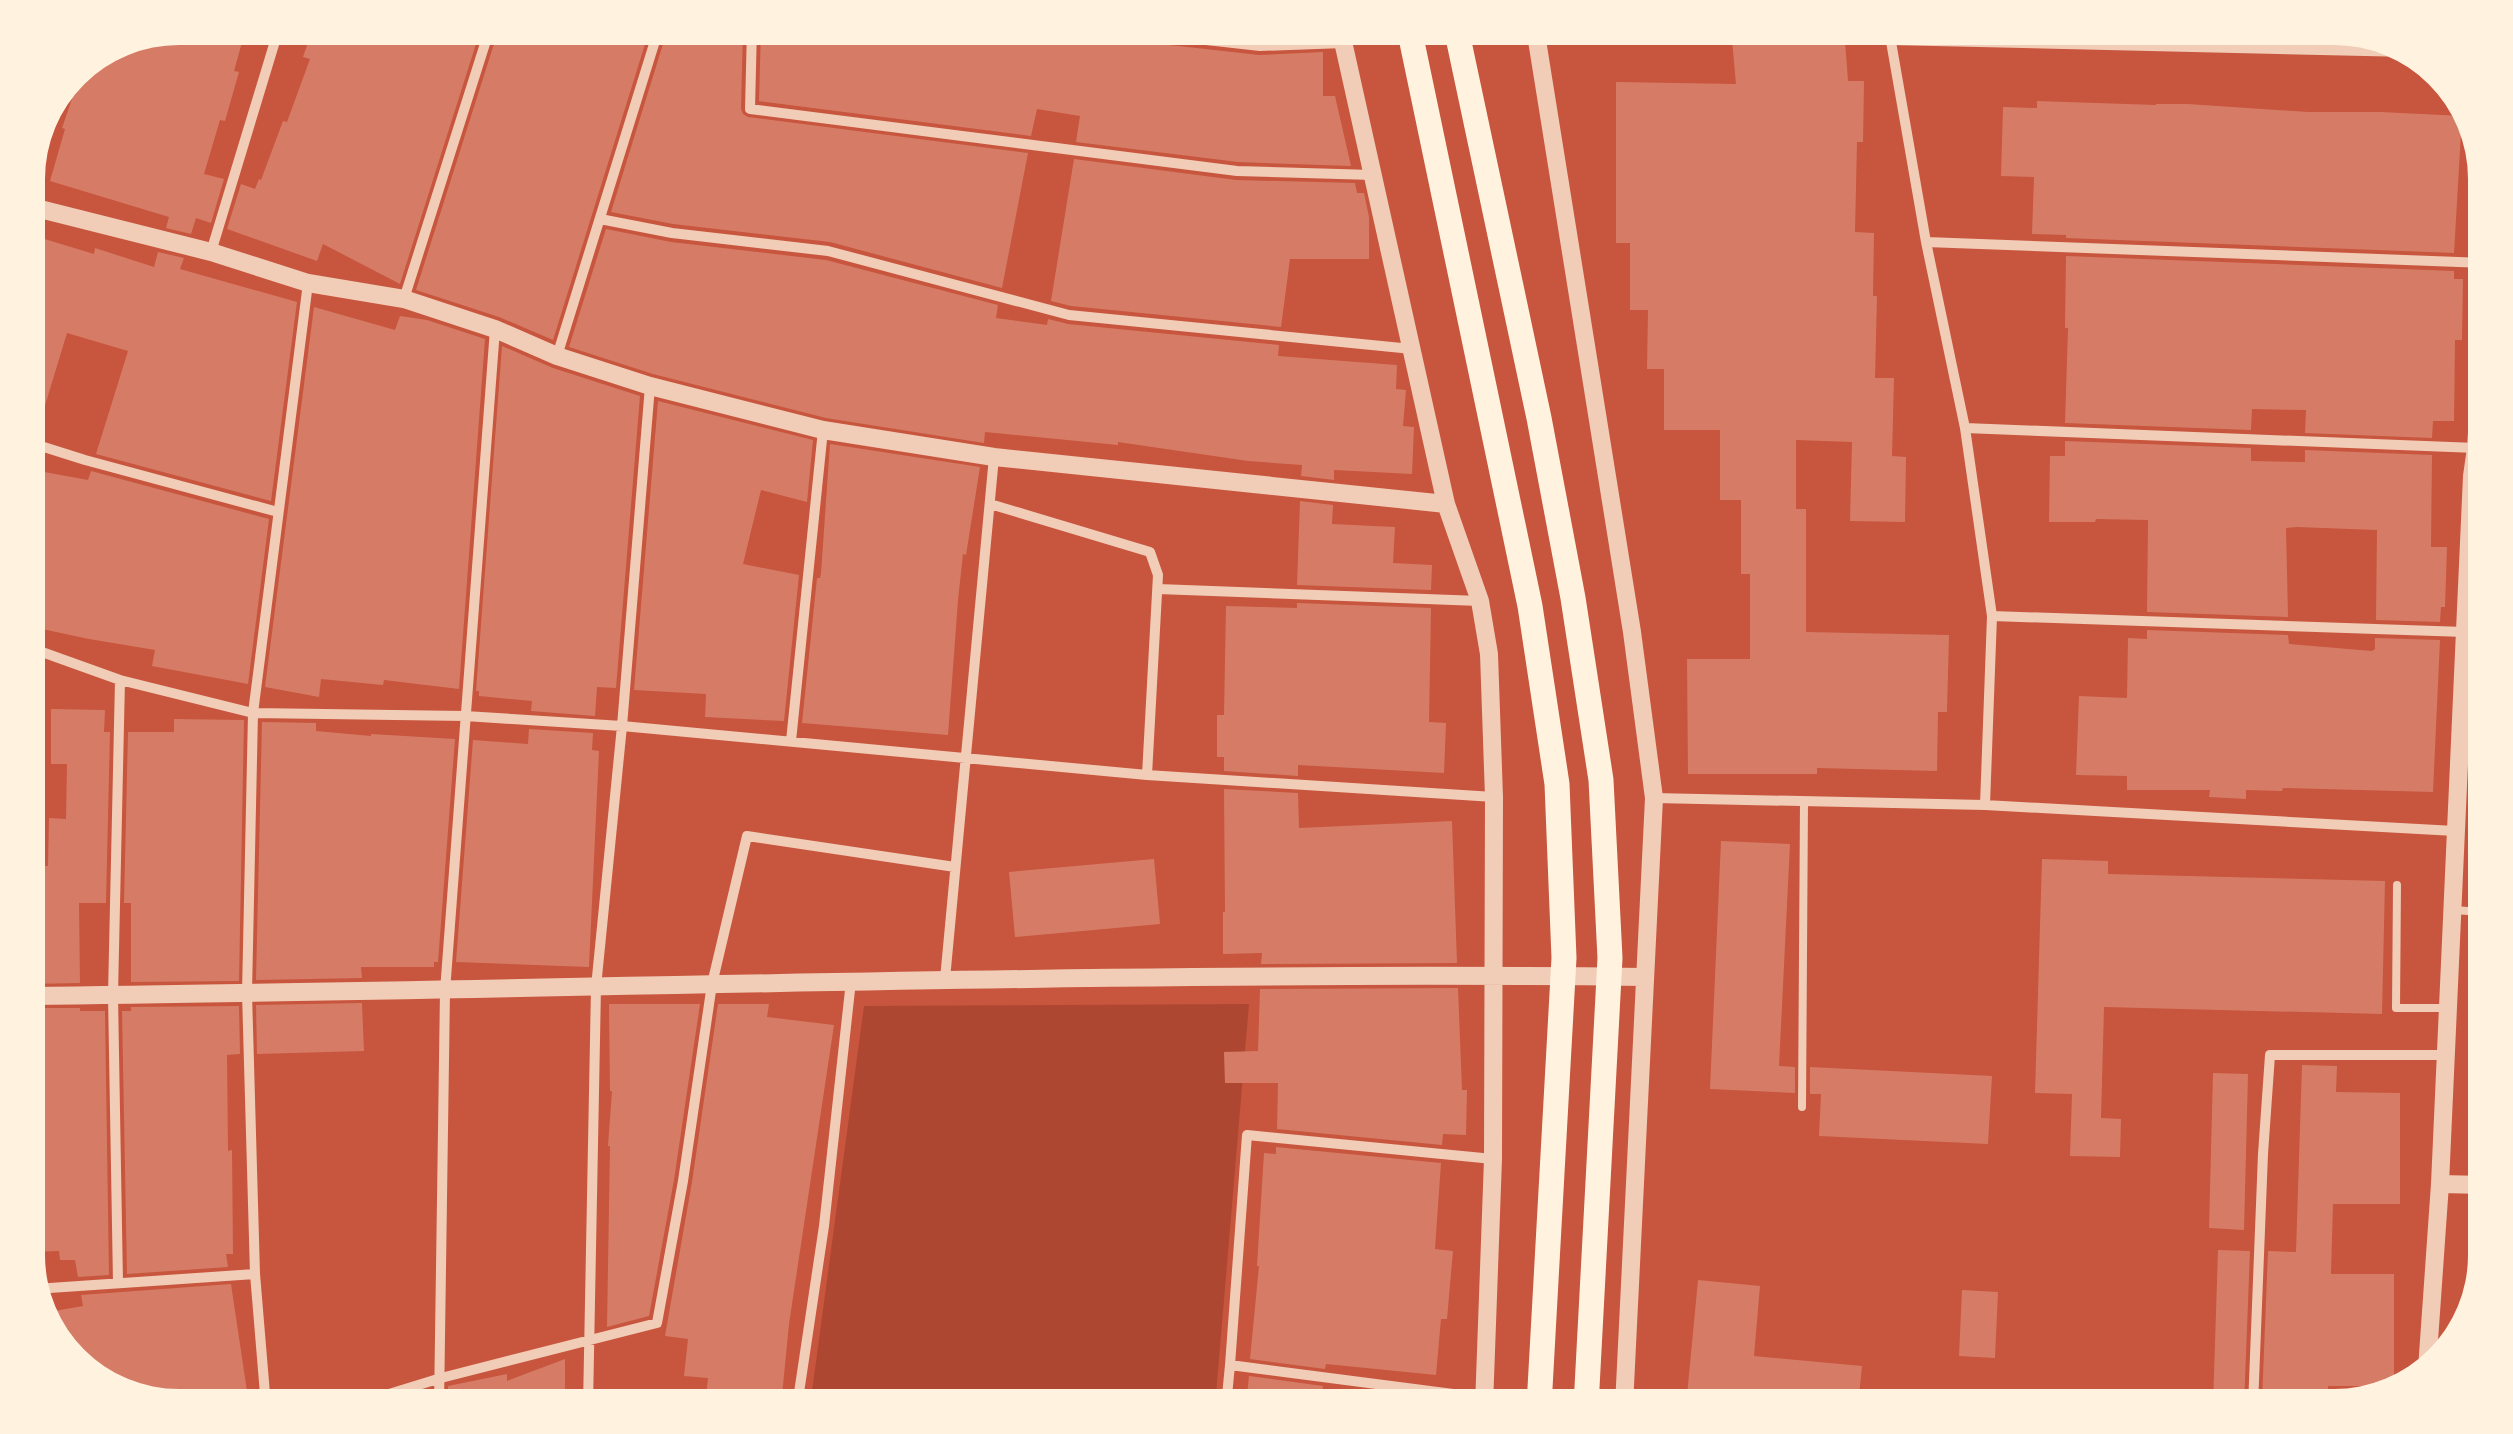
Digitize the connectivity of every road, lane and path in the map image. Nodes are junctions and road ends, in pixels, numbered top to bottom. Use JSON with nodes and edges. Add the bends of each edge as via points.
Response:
{"nodes":[{"id":1,"x":274,"y":45,"type":"edge"},
{"id":2,"x":485,"y":45,"type":"edge"},
{"id":3,"x":653,"y":45,"type":"edge"},
{"id":4,"x":752,"y":45,"type":"edge"},
{"id":5,"x":1344,"y":45,"type":"edge"},
{"id":6,"x":1413,"y":45,"type":"edge"},
{"id":7,"x":1460,"y":45,"type":"edge"},
{"id":8,"x":1538,"y":45,"type":"edge"},
{"id":9,"x":1891,"y":45,"type":"edge"},
{"id":10,"x":2312,"y":45,"type":"edge"},
{"id":11,"x":2352,"y":46,"type":"edge"},
{"id":12,"x":1374,"y":175,"type":"junction"},
{"id":13,"x":45,"y":210,"type":"edge"},
{"id":14,"x":600,"y":219,"type":"junction"},
{"id":15,"x":1926,"y":242,"type":"junction"},
{"id":16,"x":211,"y":252,"type":"junction"},
{"id":17,"x":2468,"y":263,"type":"edge"},
{"id":18,"x":308,"y":283,"type":"junction"},
{"id":19,"x":404,"y":300,"type":"junction"},
{"id":20,"x":495,"y":329,"type":"junction"},
{"id":21,"x":1412,"y":350,"type":"junction"},
{"id":22,"x":557,"y":356,"type":"junction"},
{"id":23,"x":650,"y":386,"type":"junction"},
{"id":24,"x":1964,"y":428,"type":"junction"},
{"id":25,"x":822,"y":430,"type":"junction"},
{"id":26,"x":45,"y":447,"type":"edge"},
{"id":27,"x":2468,"y":448,"type":"edge"},
{"id":28,"x":994,"y":456,"type":"junction"},
{"id":29,"x":990,"y":504,"type":"junction"},
{"id":30,"x":1446,"y":504,"type":"junction"},
{"id":31,"x":278,"y":512,"type":"junction"},
{"id":32,"x":1158,"y":589,"type":"junction"},
{"id":33,"x":1480,"y":601,"type":"junction"},
{"id":34,"x":1992,"y":616,"type":"junction"},
{"id":35,"x":2468,"y":618,"type":"edge"},
{"id":36,"x":2464,"y":632,"type":"junction"},
{"id":37,"x":45,"y":653,"type":"edge"},
{"id":38,"x":120,"y":680,"type":"junction"},
{"id":39,"x":253,"y":713,"type":"junction"},
{"id":40,"x":466,"y":716,"type":"junction"},
{"id":41,"x":622,"y":726,"type":"junction"},
{"id":42,"x":791,"y":741,"type":"junction"},
{"id":43,"x":964,"y":758,"type":"junction"},
{"id":44,"x":1146,"y":775,"type":"junction"},
{"id":45,"x":1494,"y":796,"type":"junction"},
{"id":46,"x":1654,"y":798,"type":"junction"},
{"id":47,"x":1804,"y":801,"type":"junction"},
{"id":48,"x":1985,"y":806,"type":"junction"},
{"id":49,"x":2455,"y":831,"type":"junction"},
{"id":50,"x":954,"y":867,"type":"junction"},
{"id":51,"x":2398,"y":885,"type":"dead end"},
{"id":52,"x":2452,"y":910,"type":"junction"},
{"id":53,"x":2468,"y":911,"type":"edge"},
{"id":54,"x":1493,"y":975,"type":"junction"},
{"id":55,"x":1643,"y":976,"type":"junction"},
{"id":56,"x":945,"y":980,"type":"junction"},
{"id":57,"x":851,"y":981,"type":"junction"},
{"id":58,"x":712,"y":984,"type":"junction"},
{"id":59,"x":596,"y":987,"type":"junction"},
{"id":60,"x":445,"y":990,"type":"junction"},
{"id":61,"x":246,"y":994,"type":"junction"},
{"id":62,"x":114,"y":995,"type":"junction"},
{"id":63,"x":45,"y":996,"type":"edge"},
{"id":64,"x":2448,"y":1008,"type":"junction"},
{"id":65,"x":2445,"y":1054,"type":"junction"},
{"id":66,"x":1802,"y":1107,"type":"dead end"},
{"id":67,"x":1492,"y":1159,"type":"junction"},
{"id":68,"x":2440,"y":1184,"type":"junction"},
{"id":69,"x":2468,"y":1185,"type":"edge"},
{"id":70,"x":255,"y":1274,"type":"junction"},
{"id":71,"x":118,"y":1283,"type":"junction"},
{"id":72,"x":50,"y":1288,"type":"edge"},
{"id":73,"x":588,"y":1342,"type":"junction"},
{"id":74,"x":2428,"y":1351,"type":"edge"},
{"id":75,"x":1230,"y":1365,"type":"junction"},
{"id":76,"x":441,"y":1378,"type":"junction"},
{"id":77,"x":265,"y":1389,"type":"edge"},
{"id":78,"x":405,"y":1389,"type":"edge"},
{"id":79,"x":440,"y":1389,"type":"edge"},
{"id":80,"x":588,"y":1389,"type":"edge"},
{"id":81,"x":799,"y":1389,"type":"edge"},
{"id":82,"x":1228,"y":1389,"type":"edge"},
{"id":83,"x":1395,"y":1389,"type":"edge"},
{"id":84,"x":1484,"y":1389,"type":"edge"},
{"id":85,"x":1541,"y":1389,"type":"edge"},
{"id":86,"x":1587,"y":1389,"type":"edge"},
{"id":87,"x":1625,"y":1389,"type":"edge"},
{"id":88,"x":2254,"y":1389,"type":"edge"}],
"edges":[{"from":1,"to":16,"type":"street"},
{"from":2,"to":19,"type":"street"},
{"from":3,"to":14,"type":"street"},
{"from":4,"to":12,"type":"street","via":[[750,109],[1237,171]]},
{"from":5,"to":12,"type":"street"},
{"from":6,"to":85,"type":"main road","via":[[1530,606],[1558,784],[1564,958]]},
{"from":7,"to":86,"type":"main road","via":[[1543,436],[1601,780],[1610,958]]},
{"from":8,"to":46,"type":"street"},
{"from":9,"to":15,"type":"street"},
{"from":10,"to":11,"type":"street"},
{"from":12,"to":21,"type":"street"},
{"from":13,"to":16,"type":"street"},
{"from":14,"to":21,"type":"street","via":[[828,251],[1069,315]]},
{"from":14,"to":22,"type":"street"},
{"from":15,"to":17,"type":"street"},
{"from":15,"to":24,"type":"street"},
{"from":16,"to":18,"type":"street"},
{"from":18,"to":19,"type":"street"},
{"from":18,"to":31,"type":"street"},
{"from":19,"to":20,"type":"street"},
{"from":20,"to":22,"type":"street"},
{"from":20,"to":40,"type":"street"},
{"from":21,"to":30,"type":"street"},
{"from":22,"to":23,"type":"street"},
{"from":23,"to":25,"type":"street"},
{"from":23,"to":41,"type":"street"},
{"from":24,"to":27,"type":"street"},
{"from":24,"to":34,"type":"street"},
{"from":25,"to":28,"type":"street"},
{"from":25,"to":42,"type":"street"},
{"from":26,"to":31,"type":"street"},
{"from":28,"to":29,"type":"street"},
{"from":28,"to":30,"type":"street"},
{"from":29,"to":32,"type":"street","via":[[1150,552]]},
{"from":29,"to":43,"type":"street"},
{"from":30,"to":33,"type":"street"},
{"from":31,"to":39,"type":"street"},
{"from":32,"to":33,"type":"street"},
{"from":32,"to":44,"type":"street"},
{"from":33,"to":45,"type":"street","via":[[1489,654]]},
{"from":34,"to":36,"type":"street"},
{"from":34,"to":48,"type":"street"},
{"from":35,"to":36,"type":"street"},
{"from":36,"to":49,"type":"street"},
{"from":37,"to":38,"type":"street"},
{"from":38,"to":39,"type":"street"},
{"from":38,"to":62,"type":"street"},
{"from":39,"to":40,"type":"street"},
{"from":39,"to":61,"type":"street"},
{"from":40,"to":41,"type":"street"},
{"from":40,"to":60,"type":"street"},
{"from":41,"to":42,"type":"street"},
{"from":41,"to":59,"type":"street"},
{"from":42,"to":43,"type":"street"},
{"from":43,"to":44,"type":"street"},
{"from":43,"to":50,"type":"street"},
{"from":44,"to":45,"type":"street"},
{"from":45,"to":54,"type":"street"},
{"from":46,"to":47,"type":"street"},
{"from":46,"to":55,"type":"street"},
{"from":47,"to":48,"type":"street"},
{"from":47,"to":66,"type":"lane"},
{"from":48,"to":49,"type":"street"},
{"from":49,"to":52,"type":"street"},
{"from":50,"to":56,"type":"street"},
{"from":50,"to":58,"type":"street","via":[[747,836]]},
{"from":51,"to":64,"type":"lane","via":[[2396,1008]]},
{"from":52,"to":53,"type":"lane"},
{"from":52,"to":64,"type":"street"},
{"from":54,"to":55,"type":"street"},
{"from":54,"to":56,"type":"street"},
{"from":54,"to":67,"type":"street"},
{"from":55,"to":87,"type":"street"},
{"from":56,"to":57,"type":"street"},
{"from":57,"to":58,"type":"street"},
{"from":57,"to":81,"type":"street"},
{"from":58,"to":59,"type":"street"},
{"from":58,"to":73,"type":"street","via":[[657,1323]]},
{"from":59,"to":60,"type":"street"},
{"from":59,"to":73,"type":"street"},
{"from":60,"to":61,"type":"street"},
{"from":60,"to":76,"type":"street"},
{"from":61,"to":62,"type":"street"},
{"from":61,"to":70,"type":"street"},
{"from":62,"to":63,"type":"street"},
{"from":62,"to":71,"type":"street"},
{"from":64,"to":65,"type":"street"},
{"from":65,"to":68,"type":"street"},
{"from":65,"to":88,"type":"street","via":[[2270,1054]]},
{"from":67,"to":75,"type":"street","via":[[1247,1135]]},
{"from":67,"to":84,"type":"street"},
{"from":68,"to":69,"type":"street"},
{"from":68,"to":74,"type":"street"},
{"from":70,"to":71,"type":"street"},
{"from":70,"to":77,"type":"street"},
{"from":71,"to":72,"type":"street"},
{"from":73,"to":76,"type":"street"},
{"from":73,"to":80,"type":"street"},
{"from":75,"to":82,"type":"street"},
{"from":75,"to":83,"type":"street"},
{"from":76,"to":78,"type":"street"},
{"from":76,"to":79,"type":"street"}]}
